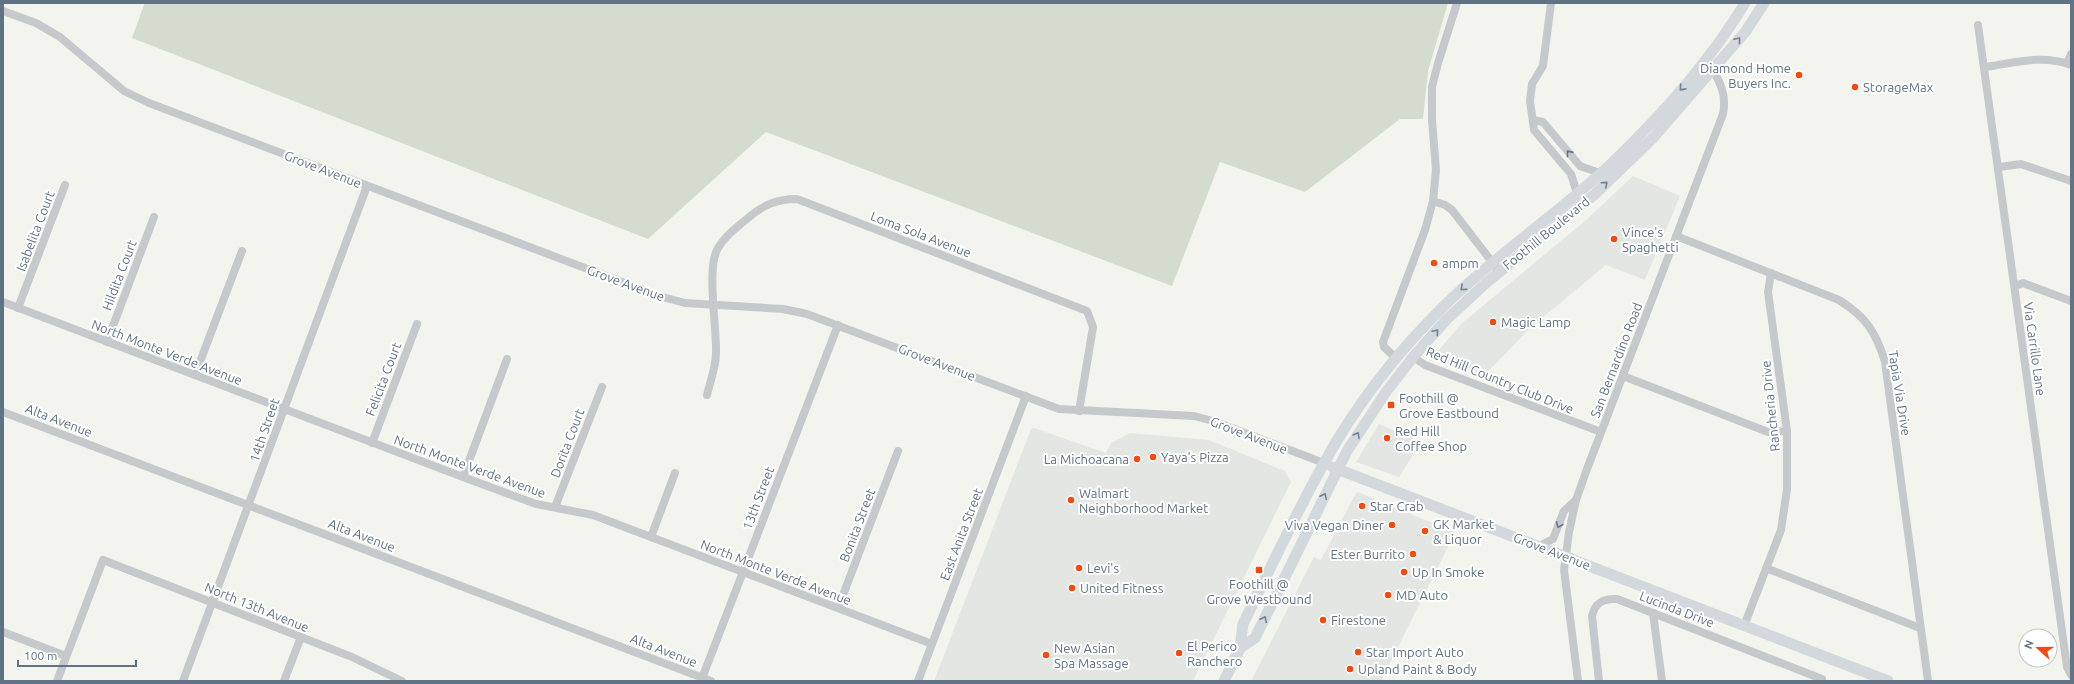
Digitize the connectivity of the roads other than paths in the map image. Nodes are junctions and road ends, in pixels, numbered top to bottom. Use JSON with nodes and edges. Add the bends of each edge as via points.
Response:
{"nodes":[{"id":1,"x":1458,"y":3,"type":"edge"},
{"id":2,"x":1551,"y":3,"type":"edge"},
{"id":3,"x":1745,"y":3,"type":"edge"},
{"id":4,"x":1764,"y":3,"type":"edge"},
{"id":5,"x":3,"y":11,"type":"edge"},
{"id":6,"x":1978,"y":25,"type":"dead end"},
{"id":7,"x":2071,"y":54,"type":"edge"},
{"id":8,"x":1707,"y":58,"type":"junction"},
{"id":9,"x":2069,"y":64,"type":"edge"},
{"id":10,"x":1985,"y":67,"type":"junction"},
{"id":11,"x":1713,"y":70,"type":"junction"},
{"id":12,"x":1533,"y":120,"type":"junction"},
{"id":13,"x":1550,"y":130,"type":"junction"},
{"id":14,"x":1541,"y":138,"type":"junction"},
{"id":15,"x":1580,"y":166,"type":"junction"},
{"id":16,"x":1999,"y":167,"type":"junction"},
{"id":17,"x":1600,"y":173,"type":"junction"},
{"id":18,"x":1571,"y":174,"type":"junction"},
{"id":19,"x":2071,"y":181,"type":"edge"},
{"id":20,"x":65,"y":185,"type":"dead end"},
{"id":21,"x":367,"y":186,"type":"junction"},
{"id":22,"x":1577,"y":193,"type":"junction"},
{"id":23,"x":1433,"y":201,"type":"junction"},
{"id":24,"x":154,"y":217,"type":"dead end"},
{"id":25,"x":1676,"y":236,"type":"junction"},
{"id":26,"x":242,"y":251,"type":"dead end"},
{"id":27,"x":1496,"y":267,"type":"junction"},
{"id":28,"x":1771,"y":273,"type":"junction"},
{"id":29,"x":2015,"y":286,"type":"junction"},
{"id":30,"x":2071,"y":301,"type":"edge"},
{"id":31,"x":3,"y":302,"type":"edge"},
{"id":32,"x":714,"y":306,"type":"junction"},
{"id":33,"x":18,"y":308,"type":"junction"},
{"id":34,"x":417,"y":324,"type":"dead end"},
{"id":35,"x":838,"y":325,"type":"junction"},
{"id":36,"x":107,"y":342,"type":"junction"},
{"id":37,"x":1413,"y":357,"type":"junction"},
{"id":38,"x":507,"y":359,"type":"dead end"},
{"id":39,"x":1397,"y":359,"type":"junction"},
{"id":40,"x":195,"y":375,"type":"junction"},
{"id":41,"x":1622,"y":376,"type":"junction"},
{"id":42,"x":602,"y":387,"type":"dead end"},
{"id":43,"x":707,"y":395,"type":"dead end"},
{"id":44,"x":1026,"y":396,"type":"junction"},
{"id":45,"x":283,"y":409,"type":"junction"},
{"id":46,"x":1079,"y":411,"type":"junction"},
{"id":47,"x":3,"y":412,"type":"edge"},
{"id":48,"x":1787,"y":431,"type":"junction"},
{"id":49,"x":1601,"y":432,"type":"junction"},
{"id":50,"x":372,"y":443,"type":"junction"},
{"id":51,"x":898,"y":451,"type":"dead end"},
{"id":52,"x":1324,"y":464,"type":"junction"},
{"id":53,"x":1338,"y":469,"type":"junction"},
{"id":54,"x":675,"y":472,"type":"dead end"},
{"id":55,"x":463,"y":478,"type":"junction"},
{"id":56,"x":1576,"y":500,"type":"junction"},
{"id":57,"x":249,"y":505,"type":"junction"},
{"id":58,"x":555,"y":508,"type":"junction"},
{"id":59,"x":651,"y":537,"type":"junction"},
{"id":60,"x":1540,"y":546,"type":"junction"},
{"id":61,"x":1565,"y":556,"type":"junction"},
{"id":62,"x":1766,"y":568,"type":"junction"},
{"id":63,"x":742,"y":572,"type":"junction"},
{"id":64,"x":212,"y":603,"type":"junction"},
{"id":65,"x":838,"y":608,"type":"junction"},
{"id":66,"x":1653,"y":613,"type":"junction"},
{"id":67,"x":1744,"y":626,"type":"junction"},
{"id":68,"x":1920,"y":628,"type":"junction"},
{"id":69,"x":3,"y":632,"type":"edge"},
{"id":70,"x":301,"y":637,"type":"junction"},
{"id":71,"x":932,"y":644,"type":"junction"},
{"id":72,"x":1240,"y":648,"type":"junction"},
{"id":73,"x":66,"y":656,"type":"junction"},
{"id":74,"x":2071,"y":675,"type":"edge"},
{"id":75,"x":388,"y":678,"type":"edge"},
{"id":76,"x":702,"y":679,"type":"edge"},
{"id":77,"x":1822,"y":679,"type":"dead end"},
{"id":78,"x":57,"y":681,"type":"edge"},
{"id":79,"x":183,"y":681,"type":"edge"},
{"id":80,"x":284,"y":681,"type":"edge"},
{"id":81,"x":402,"y":681,"type":"edge"},
{"id":82,"x":711,"y":681,"type":"edge"},
{"id":83,"x":918,"y":681,"type":"edge"},
{"id":84,"x":1224,"y":681,"type":"edge"},
{"id":85,"x":1578,"y":681,"type":"edge"},
{"id":86,"x":1599,"y":681,"type":"edge"},
{"id":87,"x":1662,"y":681,"type":"edge"},
{"id":88,"x":1888,"y":681,"type":"edge"},
{"id":89,"x":1928,"y":681,"type":"edge"}],
"edges":[{"from":1,"to":23,"type":"street","via":[[1432,87],[1436,170]]},
{"from":2,"to":12,"type":"street","via":[[1543,66],[1532,84],[1530,101]]},
{"from":3,"to":8,"type":"main road","name":"Foothill Boulevard"},
{"from":11,"to":4,"type":"main road","name":"Foothill Boulevard","one_way":true,"via":[[1746,31]]},
{"from":5,"to":21,"type":"street","name":"Grove Avenue","via":[[36,23],[60,37],[124,91],[149,103]]},
{"from":6,"to":10,"type":"street","name":"Via Carrillo Lane"},
{"from":7,"to":9,"type":"street"},
{"from":8,"to":11,"type":"street","name":"San Bernardino Road"},
{"from":8,"to":17,"type":"main road","name":"Foothill Boulevard","one_way":true,"via":[[1653,120]]},
{"from":9,"to":10,"type":"street","via":[[2052,59],[2039,59]]},
{"from":10,"to":16,"type":"street","name":"Via Carrillo Lane"},
{"from":11,"to":25,"type":"street","name":"San Bernardino Road","via":[[1723,92],[1723,114]]},
{"from":27,"to":11,"type":"main road","name":"Foothill Boulevard","one_way":true,"via":[[1612,178],[1653,138]]},
{"from":12,"to":13,"type":"street","via":[[1543,122]]},
{"from":12,"to":14,"type":"street","via":[[1534,130]]},
{"from":13,"to":14,"type":"street"},
{"from":15,"to":13,"type":"street","one_way":true},
{"from":14,"to":18,"type":"street"},
{"from":15,"to":17,"type":"street"},
{"from":15,"to":18,"type":"street"},
{"from":16,"to":19,"type":"street","via":[[2021,164]]},
{"from":16,"to":29,"type":"street","name":"Via Carrillo Lane"},
{"from":17,"to":22,"type":"main road","name":"Foothill Boulevard"},
{"from":18,"to":22,"type":"street"},
{"from":20,"to":33,"type":"street","name":"Isabelita Court"},
{"from":21,"to":32,"type":"street","name":"Grove Avenue","via":[[659,296],[685,303]]},
{"from":21,"to":45,"type":"street","name":"14th Street"},
{"from":22,"to":27,"type":"main road","name":"Foothill Boulevard"},
{"from":23,"to":27,"type":"street","via":[[1452,210]]},
{"from":23,"to":39,"type":"street","via":[[1425,230],[1384,336],[1384,347]]},
{"from":24,"to":36,"type":"street","name":"Hildita Court"},
{"from":25,"to":28,"type":"street","name":"Tapia Via Drive"},
{"from":25,"to":41,"type":"street","name":"San Bernardino Road"},
{"from":26,"to":40,"type":"street"},
{"from":37,"to":27,"type":"main road","name":"Foothill Boulevard","one_way":true},
{"from":27,"to":39,"type":"main road","name":"Foothill Boulevard","one_way":true,"via":[[1447,303]]},
{"from":28,"to":48,"type":"street","name":"Rancheria Drive","via":[[1768,292]]},
{"from":28,"to":68,"type":"street","name":"Tapia Via Drive","via":[[1839,300],[1860,314],[1872,329],[1879,344],[1885,362]]},
{"from":29,"to":30,"type":"street","via":[[2023,283]]},
{"from":29,"to":74,"type":"street","name":"Via Carrillo Lane","via":[[2067,667]]},
{"from":31,"to":33,"type":"street","name":"North Monte Verde Avenue"},
{"from":32,"to":35,"type":"street","name":"Grove Avenue","via":[[783,309]]},
{"from":32,"to":43,"type":"street","name":"Loma Sola Avenue","via":[[716,356]]},
{"from":32,"to":46,"type":"street","name":"Loma Sola Avenue","via":[[712,268],[717,249],[728,235],[771,202],[797,199],[1087,311],[1093,327]]},
{"from":33,"to":36,"type":"street","name":"North Monte Verde Avenue"},
{"from":34,"to":50,"type":"street","name":"Felicita Court"},
{"from":35,"to":44,"type":"street","name":"Grove Avenue"},
{"from":35,"to":63,"type":"street","name":"13th Street"},
{"from":36,"to":40,"type":"street","name":"North Monte Verde Avenue"},
{"from":37,"to":49,"type":"street","name":"Red Hill Country Club Drive","via":[[1425,365]]},
{"from":53,"to":37,"type":"main road","name":"Foothill Boulevard","one_way":true,"via":[[1360,430]]},
{"from":38,"to":55,"type":"street"},
{"from":39,"to":52,"type":"main road","name":"Foothill Boulevard","via":[[1348,424]]},
{"from":40,"to":45,"type":"street","name":"North Monte Verde Avenue"},
{"from":41,"to":48,"type":"street","via":[[1768,432]]},
{"from":41,"to":49,"type":"street","name":"San Bernardino Road"},
{"from":42,"to":58,"type":"street","name":"Dorita Court"},
{"from":44,"to":46,"type":"street","name":"Grove Avenue","via":[[1056,408]]},
{"from":44,"to":71,"type":"street","name":"East Anita Street"},
{"from":45,"to":50,"type":"street","name":"North Monte Verde Avenue"},
{"from":45,"to":57,"type":"street","name":"14th Street"},
{"from":46,"to":52,"type":"street","name":"Grove Avenue","via":[[1194,416]]},
{"from":47,"to":57,"type":"street","name":"Alta Avenue"},
{"from":48,"to":62,"type":"street","name":"Rancheria Drive","via":[[1787,488],[1782,522]]},
{"from":49,"to":56,"type":"street","name":"San Bernardino Road"},
{"from":50,"to":55,"type":"street","name":"North Monte Verde Avenue"},
{"from":51,"to":65,"type":"street","name":"Bonita Street"},
{"from":52,"to":53,"type":"main road","name":"Grove Avenue"},
{"from":52,"to":72,"type":"main road","name":"Foothill Boulevard","via":[[1243,624]]},
{"from":53,"to":60,"type":"main road","name":"Grove Avenue"},
{"from":72,"to":53,"type":"main road","name":"Foothill Boulevard","one_way":true,"via":[[1255,638]]},
{"from":54,"to":59,"type":"street"},
{"from":55,"to":58,"type":"street","name":"North Monte Verde Avenue","via":[[536,504]]},
{"from":56,"to":60,"type":"street","one_way":true,"via":[[1564,511],[1553,539]]},
{"from":56,"to":61,"type":"street","name":"San Bernardino Road"},
{"from":57,"to":64,"type":"street","name":"14th Street"},
{"from":57,"to":76,"type":"street","name":"Alta Avenue"},
{"from":58,"to":59,"type":"street","name":"North Monte Verde Avenue","via":[[593,515]]},
{"from":59,"to":63,"type":"street","name":"North Monte Verde Avenue"},
{"from":60,"to":61,"type":"main road","name":"Grove Avenue"},
{"from":61,"to":67,"type":"main road","name":"Grove Avenue"},
{"from":61,"to":85,"type":"street","name":"San Bernardino Road"},
{"from":62,"to":67,"type":"street","name":"Rancheria Drive"},
{"from":62,"to":68,"type":"street"},
{"from":63,"to":65,"type":"street","name":"North Monte Verde Avenue"},
{"from":63,"to":76,"type":"street","name":"13th Street"},
{"from":64,"to":70,"type":"street","name":"North 13th Avenue"},
{"from":64,"to":73,"type":"street","name":"North 13th Avenue","via":[[103,560]]},
{"from":64,"to":79,"type":"street","name":"14th Street"},
{"from":65,"to":71,"type":"street","name":"North Monte Verde Avenue"},
{"from":66,"to":77,"type":"street","name":"Lucinda Drive"},
{"from":66,"to":86,"type":"street","name":"Lucinda Drive","via":[[1609,598],[1600,601],[1594,607],[1592,616]]},
{"from":66,"to":87,"type":"street"},
{"from":67,"to":88,"type":"main road","name":"Grove Avenue"},
{"from":68,"to":89,"type":"street","name":"Tapia Via Drive"},
{"from":69,"to":73,"type":"street"},
{"from":70,"to":75,"type":"street","name":"North 13th Avenue","via":[[352,658]]},
{"from":70,"to":80,"type":"street"},
{"from":71,"to":83,"type":"street","name":"East Anita Street"},
{"from":72,"to":84,"type":"main road"},
{"from":73,"to":78,"type":"street"},
{"from":75,"to":81,"type":"street","name":"North 13th Avenue"},
{"from":76,"to":82,"type":"street","name":"Alta Avenue"}]}
